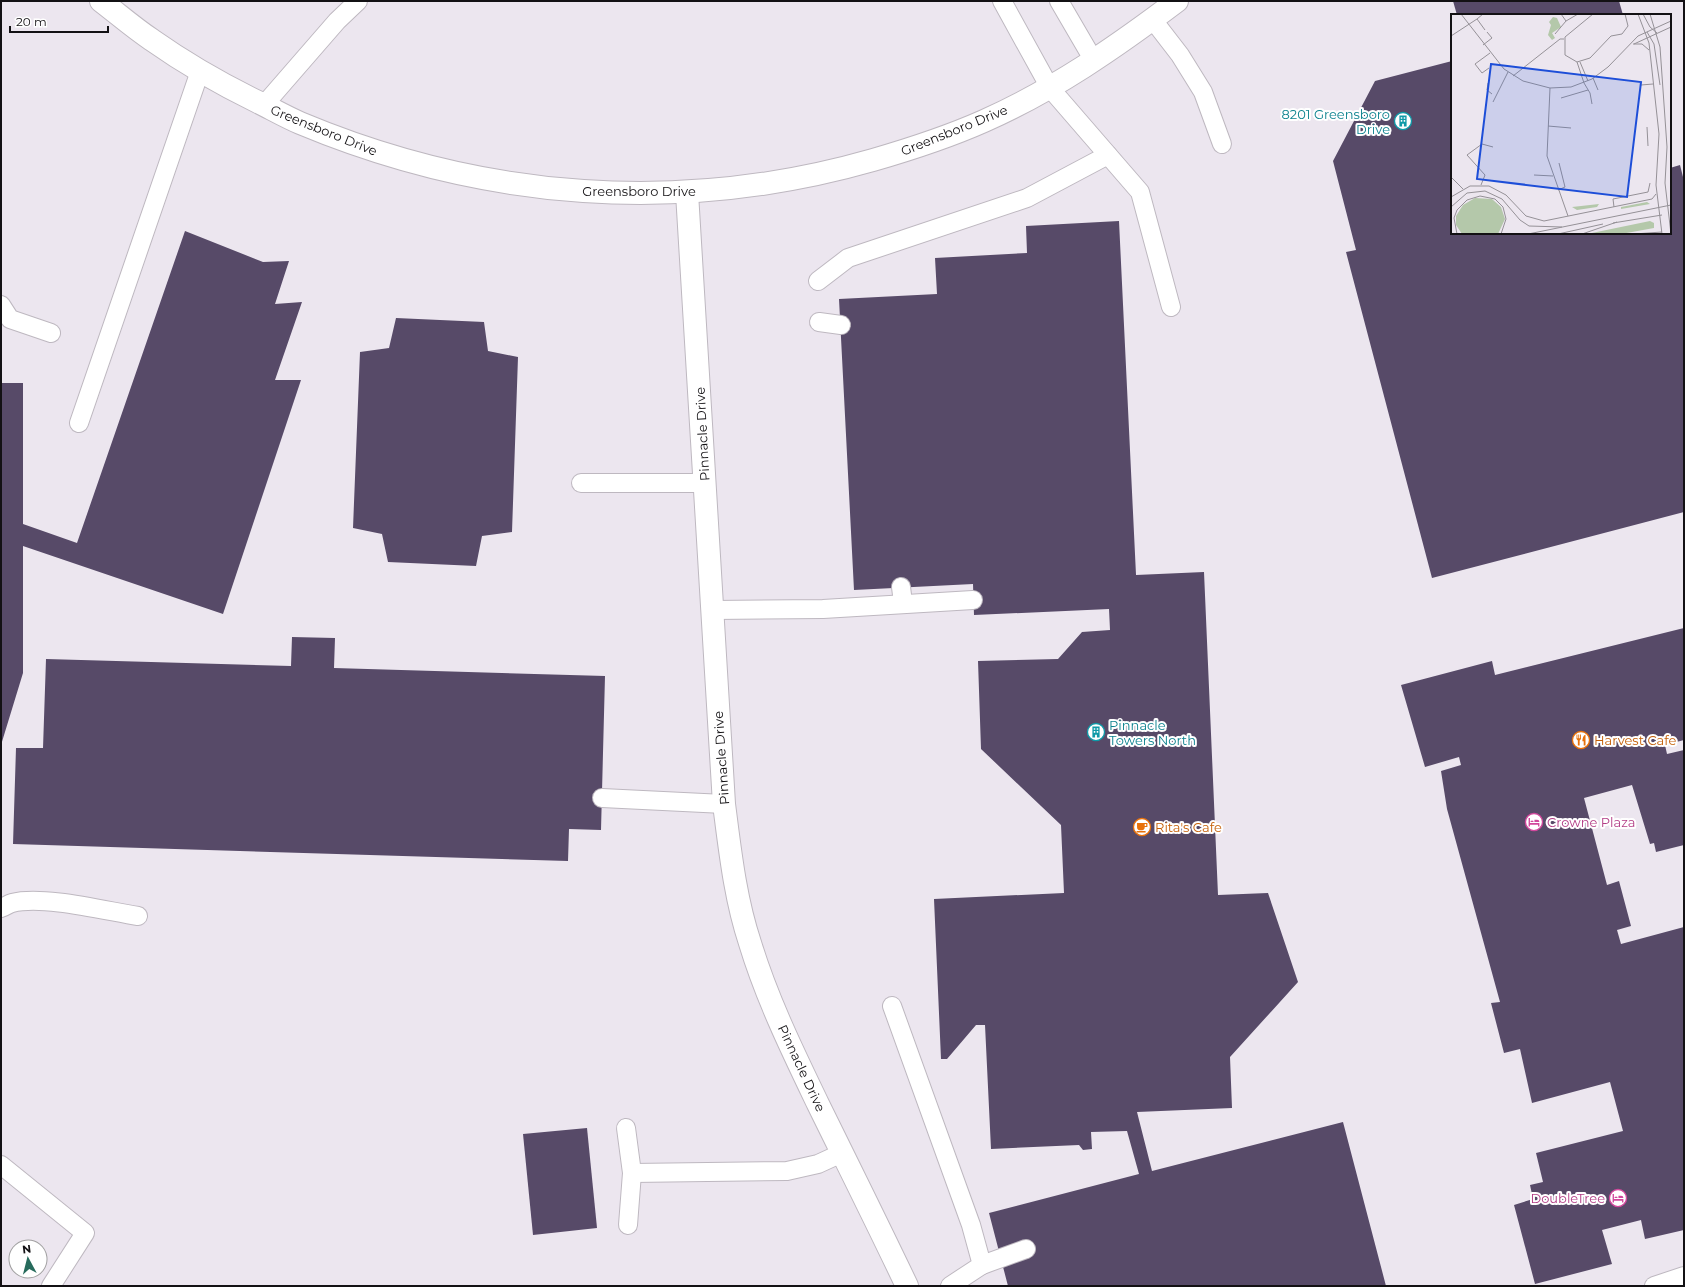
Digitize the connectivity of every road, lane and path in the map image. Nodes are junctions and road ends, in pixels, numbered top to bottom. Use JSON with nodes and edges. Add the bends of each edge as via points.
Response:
{"nodes":[{"id":1,"x":101,"y":1,"type":"edge"},
{"id":2,"x":358,"y":1,"type":"edge"},
{"id":3,"x":1002,"y":1,"type":"edge"},
{"id":4,"x":1059,"y":1,"type":"edge"},
{"id":5,"x":1178,"y":1,"type":"edge"},
{"id":6,"x":1152,"y":20,"type":"junction"},
{"id":7,"x":1094,"y":61,"type":"junction"},
{"id":8,"x":200,"y":71,"type":"junction"},
{"id":9,"x":1050,"y":88,"type":"junction"},
{"id":10,"x":264,"y":105,"type":"junction"},
{"id":11,"x":1222,"y":144,"type":"dead end"},
{"id":12,"x":1108,"y":155,"type":"junction"},
{"id":13,"x":687,"y":193,"type":"junction"},
{"id":14,"x":818,"y":281,"type":"dead end"},
{"id":15,"x":1,"y":306,"type":"edge"},
{"id":16,"x":1171,"y":307,"type":"dead end"},
{"id":17,"x":819,"y":322,"type":"dead end"},
{"id":18,"x":841,"y":325,"type":"dead end"},
{"id":19,"x":51,"y":333,"type":"dead end"},
{"id":20,"x":79,"y":423,"type":"dead end"},
{"id":21,"x":581,"y":483,"type":"dead end"},
{"id":22,"x":705,"y":483,"type":"junction"},
{"id":23,"x":973,"y":600,"type":"dead end"},
{"id":24,"x":712,"y":610,"type":"junction"},
{"id":25,"x":602,"y":798,"type":"dead end"},
{"id":26,"x":724,"y":804,"type":"junction"},
{"id":27,"x":1,"y":908,"type":"edge"},
{"id":28,"x":138,"y":916,"type":"dead end"},
{"id":29,"x":892,"y":1006,"type":"dead end"},
{"id":30,"x":626,"y":1128,"type":"dead end"},
{"id":31,"x":842,"y":1153,"type":"junction"},
{"id":32,"x":1,"y":1165,"type":"edge"},
{"id":33,"x":632,"y":1173,"type":"junction"},
{"id":34,"x":628,"y":1225,"type":"dead end"},
{"id":35,"x":1026,"y":1248,"type":"dead end"},
{"id":36,"x":982,"y":1265,"type":"junction"},
{"id":37,"x":1684,"y":1276,"type":"edge"},
{"id":38,"x":51,"y":1286,"type":"edge"},
{"id":39,"x":907,"y":1286,"type":"edge"},
{"id":40,"x":950,"y":1286,"type":"edge"},
{"id":41,"x":1654,"y":1286,"type":"edge"}],
"edges":[{"from":1,"to":8,"type":"street","name":"Greensboro Drive","via":[[151,40]]},
{"from":2,"to":10,"type":"lane","via":[[337,21]]},
{"from":3,"to":9,"type":"lane"},
{"from":4,"to":7,"type":"lane"},
{"from":5,"to":6,"type":"street","name":"Greensboro Drive"},
{"from":6,"to":7,"type":"street","name":"Greensboro Drive"},
{"from":6,"to":11,"type":"lane","via":[[1180,55],[1203,92]]},
{"from":7,"to":9,"type":"street","name":"Greensboro Drive"},
{"from":8,"to":10,"type":"street","name":"Greensboro Drive"},
{"from":8,"to":20,"type":"lane"},
{"from":9,"to":12,"type":"lane"},
{"from":9,"to":13,"type":"street","name":"Greensboro Drive","via":[[983,121],[913,149],[836,171],[776,183]]},
{"from":10,"to":13,"type":"street","name":"Greensboro Drive","via":[[298,122],[377,153],[445,171],[519,185],[603,193]]},
{"from":12,"to":14,"type":"lane","via":[[1027,198],[848,258]]},
{"from":12,"to":16,"type":"lane","via":[[1140,192]]},
{"from":13,"to":22,"type":"street","name":"Pinnacle Drive"},
{"from":15,"to":19,"type":"lane","via":[[10,319]]},
{"from":17,"to":18,"type":"lane"},
{"from":21,"to":22,"type":"lane"},
{"from":22,"to":24,"type":"street","name":"Pinnacle Drive"},
{"from":23,"to":24,"type":"lane","via":[[902,595],[823,609]]},
{"from":24,"to":26,"type":"street","name":"Pinnacle Drive"},
{"from":25,"to":26,"type":"lane"},
{"from":26,"to":31,"type":"street","name":"Pinnacle Drive","via":[[730,854],[749,942],[776,1014]]},
{"from":27,"to":28,"type":"lane","via":[[12,903],[29,901],[58,902]]},
{"from":29,"to":36,"type":"lane","via":[[971,1225]]},
{"from":30,"to":33,"type":"lane"},
{"from":31,"to":33,"type":"lane","via":[[818,1164],[787,1171]]},
{"from":31,"to":39,"type":"street","name":"Pinnacle Drive"},
{"from":32,"to":38,"type":"lane","via":[[85,1233]]},
{"from":33,"to":34,"type":"lane"},
{"from":35,"to":36,"type":"lane"},
{"from":36,"to":40,"type":"lane"},
{"from":37,"to":41,"type":"lane"}]}
